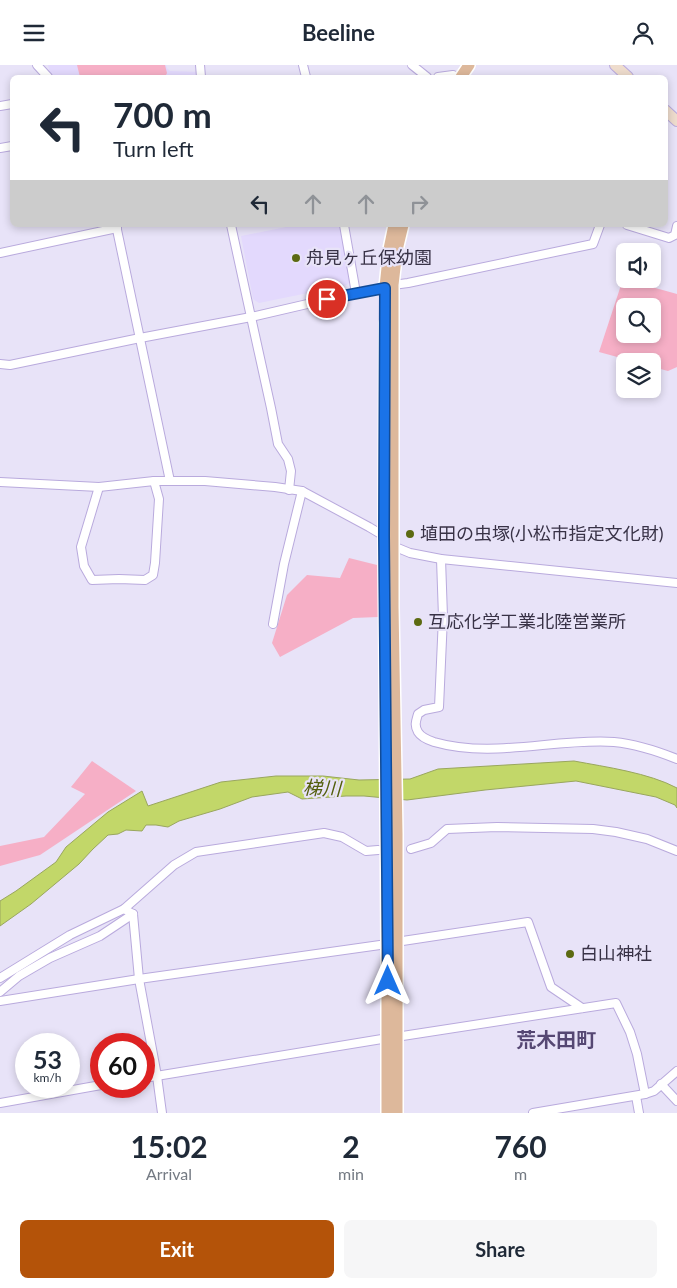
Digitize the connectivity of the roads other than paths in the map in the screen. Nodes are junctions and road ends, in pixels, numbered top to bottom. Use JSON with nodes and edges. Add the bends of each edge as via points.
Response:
{"nodes":[{"id":1,"x":37,"y":65,"type":"edge"},
{"id":2,"x":412,"y":65,"type":"edge"},
{"id":3,"x":469,"y":65,"type":"edge"},
{"id":4,"x":615,"y":65,"type":"edge"},
{"id":5,"x":456,"y":74,"type":"edge"},
{"id":6,"x":46,"y":75,"type":"edge"},
{"id":7,"x":424,"y":75,"type":"edge"},
{"id":8,"x":626,"y":75,"type":"edge"},
{"id":9,"x":677,"y":226,"type":"edge"},
{"id":10,"x":112,"y":227,"type":"edge"},
{"id":11,"x":116,"y":227,"type":"edge"},
{"id":12,"x":232,"y":227,"type":"edge"},
{"id":13,"x":344,"y":227,"type":"edge"},
{"id":14,"x":394,"y":227,"type":"edge"},
{"id":15,"x":403,"y":227,"type":"edge"},
{"id":16,"x":599,"y":227,"type":"edge"},
{"id":17,"x":633,"y":227,"type":"edge"},
{"id":18,"x":0,"y":253,"type":"edge"},
{"id":19,"x":389,"y":286,"type":"junction"},
{"id":20,"x":356,"y":293,"type":"junction"},
{"id":21,"x":251,"y":317,"type":"junction"},
{"id":22,"x":140,"y":338,"type":"junction"},
{"id":23,"x":0,"y":364,"type":"edge"},
{"id":24,"x":154,"y":481,"type":"junction"},
{"id":25,"x":170,"y":481,"type":"junction"},
{"id":26,"x":0,"y":482,"type":"edge"},
{"id":27,"x":99,"y":487,"type":"junction"},
{"id":28,"x":289,"y":490,"type":"junction"},
{"id":29,"x":302,"y":491,"type":"junction"},
{"id":30,"x":384,"y":536,"type":"junction"},
{"id":31,"x":393,"y":545,"type":"junction"},
{"id":32,"x":441,"y":559,"type":"junction"},
{"id":33,"x":677,"y":583,"type":"edge"},
{"id":34,"x":273,"y":624,"type":"dead end"},
{"id":35,"x":390,"y":740,"type":"junction"},
{"id":36,"x":677,"y":759,"type":"edge"},
{"id":37,"x":411,"y":849,"type":"dead end"},
{"id":38,"x":378,"y":850,"type":"dead end"},
{"id":39,"x":677,"y":851,"type":"edge"},
{"id":40,"x":124,"y":909,"type":"junction"},
{"id":41,"x":133,"y":914,"type":"junction"},
{"id":42,"x":392,"y":943,"type":"junction"},
{"id":43,"x":0,"y":978,"type":"edge"},
{"id":44,"x":139,"y":979,"type":"junction"},
{"id":45,"x":0,"y":992,"type":"edge"},
{"id":46,"x":0,"y":1001,"type":"edge"},
{"id":47,"x":582,"y":1007,"type":"junction"},
{"id":48,"x":392,"y":1038,"type":"junction"},
{"id":49,"x":677,"y":1071,"type":"edge"},
{"id":50,"x":156,"y":1076,"type":"junction"},
{"id":51,"x":661,"y":1084,"type":"junction"},
{"id":52,"x":90,"y":1087,"type":"edge"},
{"id":53,"x":645,"y":1094,"type":"junction"},
{"id":54,"x":636,"y":1096,"type":"junction"},
{"id":55,"x":677,"y":1101,"type":"edge"},
{"id":56,"x":0,"y":1103,"type":"edge"},
{"id":57,"x":162,"y":1113,"type":"edge"},
{"id":58,"x":387,"y":1113,"type":"edge"},
{"id":59,"x":397,"y":1113,"type":"edge"},
{"id":60,"x":533,"y":1113,"type":"edge"},
{"id":61,"x":639,"y":1113,"type":"edge"}],
"edges":[{"from":1,"to":6,"type":"street"},
{"from":2,"to":7,"type":"street"},
{"from":3,"to":5,"type":"main road"},
{"from":4,"to":8,"type":"main road"},
{"from":9,"to":17,"type":"street","via":[[670,238]]},
{"from":10,"to":18,"type":"street"},
{"from":11,"to":22,"type":"street"},
{"from":12,"to":21,"type":"street"},
{"from":13,"to":20,"type":"street"},
{"from":14,"to":19,"type":"main road","via":[[389,249]]},
{"from":15,"to":19,"type":"main road"},
{"from":16,"to":19,"type":"street","via":[[594,244]]},
{"from":19,"to":20,"type":"street"},
{"from":19,"to":30,"type":"main road"},
{"from":19,"to":31,"type":"main road"},
{"from":20,"to":21,"type":"street"},
{"from":21,"to":22,"type":"street"},
{"from":21,"to":28,"type":"street","via":[[278,443],[291,471]]},
{"from":22,"to":23,"type":"street","via":[[10,365]]},
{"from":22,"to":25,"type":"street"},
{"from":24,"to":25,"type":"street"},
{"from":24,"to":27,"type":"street"},
{"from":24,"to":27,"type":"street","via":[[159,499],[155,563],[152,575],[145,580],[92,580],[84,566],[81,547]]},
{"from":25,"to":28,"type":"street","via":[[205,481]]},
{"from":26,"to":27,"type":"street"},
{"from":28,"to":29,"type":"street"},
{"from":29,"to":30,"type":"street"},
{"from":29,"to":34,"type":"street"},
{"from":30,"to":35,"type":"main road"},
{"from":31,"to":32,"type":"street","via":[[410,553]]},
{"from":31,"to":35,"type":"main road"},
{"from":32,"to":33,"type":"street"},
{"from":32,"to":36,"type":"street","via":[[443,617],[439,707],[418,714],[415,725],[419,734],[448,746],[471,749],[614,742]]},
{"from":35,"to":42,"type":"main road"},
{"from":37,"to":39,"type":"street","via":[[431,843],[448,829],[497,827],[616,832],[647,839]]},
{"from":38,"to":40,"type":"street","via":[[366,851],[342,837],[324,833],[196,852],[174,865]]},
{"from":40,"to":41,"type":"street"},
{"from":40,"to":43,"type":"street","via":[[70,935]]},
{"from":41,"to":44,"type":"street"},
{"from":41,"to":45,"type":"street","via":[[100,936],[19,976]]},
{"from":42,"to":44,"type":"street"},
{"from":42,"to":47,"type":"street","via":[[528,922],[551,987]]},
{"from":42,"to":48,"type":"main road"},
{"from":44,"to":46,"type":"street"},
{"from":44,"to":50,"type":"street"},
{"from":47,"to":48,"type":"street"},
{"from":47,"to":53,"type":"street","via":[[616,1003],[630,1032]]},
{"from":48,"to":50,"type":"street"},
{"from":48,"to":58,"type":"main road"},
{"from":48,"to":59,"type":"main road"},
{"from":49,"to":51,"type":"street"},
{"from":50,"to":57,"type":"street"},
{"from":51,"to":53,"type":"street"},
{"from":51,"to":55,"type":"street"},
{"from":52,"to":56,"type":"street"},
{"from":53,"to":54,"type":"street"},
{"from":54,"to":60,"type":"street"},
{"from":54,"to":61,"type":"street"}]}
